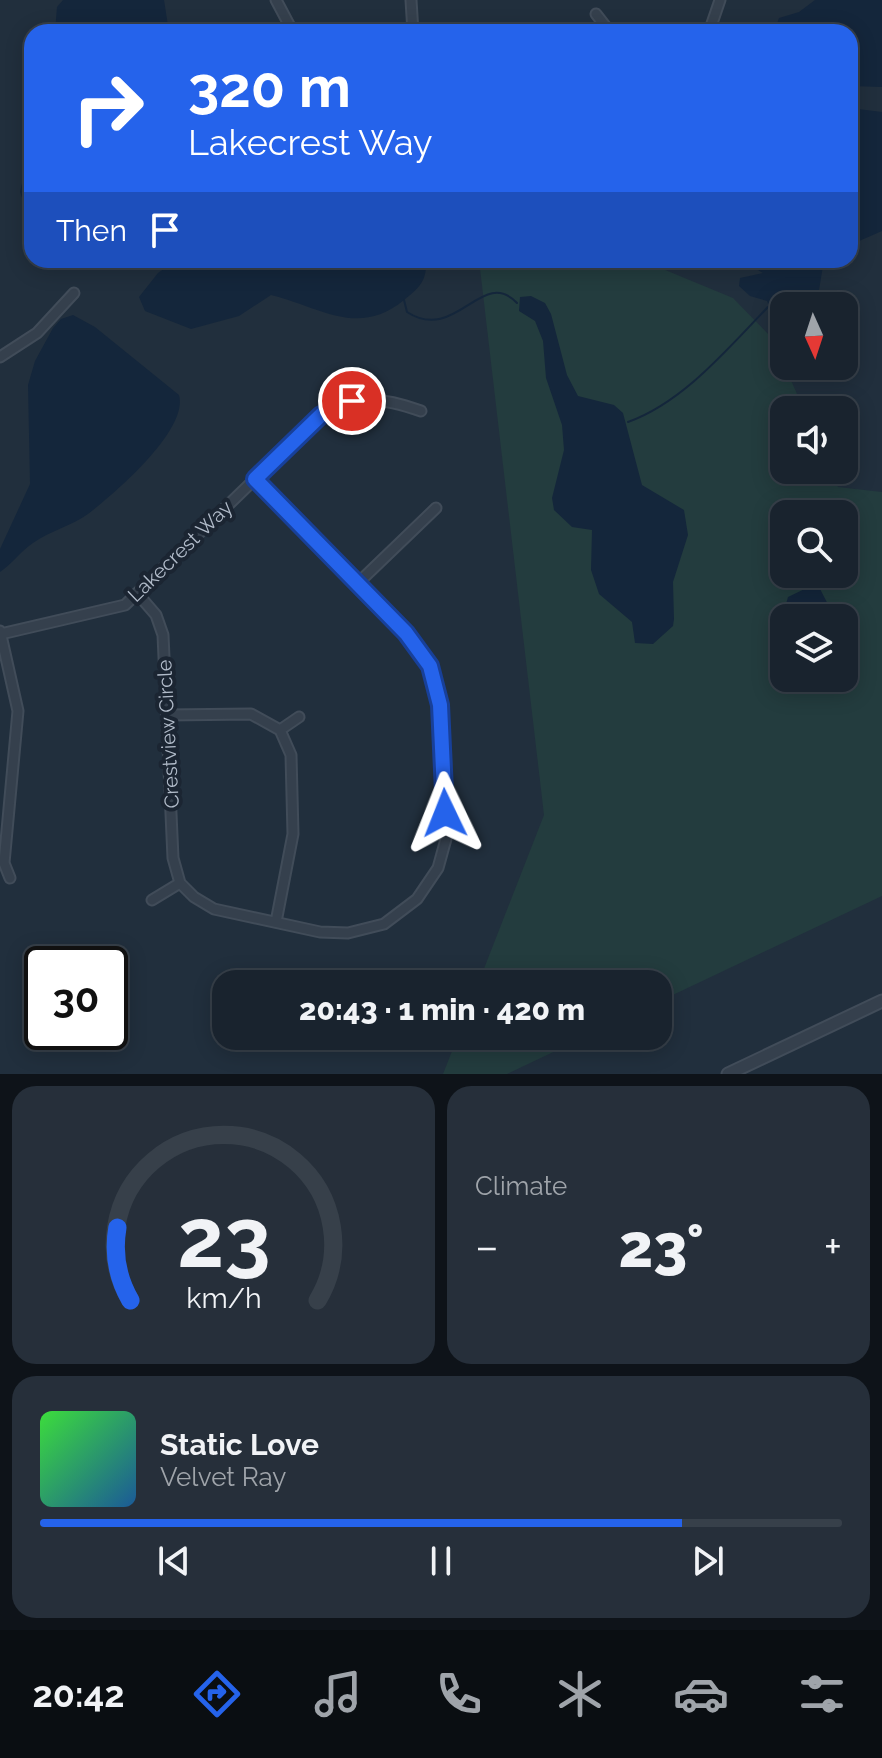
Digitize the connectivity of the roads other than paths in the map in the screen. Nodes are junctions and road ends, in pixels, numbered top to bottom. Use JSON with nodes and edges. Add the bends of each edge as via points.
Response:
{"nodes":[{"id":1,"x":276,"y":0,"type":"edge"},
{"id":2,"x":411,"y":0,"type":"edge"},
{"id":3,"x":720,"y":0,"type":"edge"},
{"id":4,"x":596,"y":14,"type":"dead end"},
{"id":5,"x":289,"y":24,"type":"edge"},
{"id":6,"x":412,"y":24,"type":"edge"},
{"id":7,"x":604,"y":24,"type":"edge"},
{"id":8,"x":712,"y":24,"type":"edge"},
{"id":9,"x":74,"y":293,"type":"dead end"},
{"id":10,"x":0,"y":357,"type":"edge"},
{"id":11,"x":421,"y":411,"type":"dead end"},
{"id":12,"x":255,"y":479,"type":"junction"},
{"id":13,"x":436,"y":508,"type":"dead end"},
{"id":14,"x":357,"y":584,"type":"junction"},
{"id":15,"x":137,"y":593,"type":"junction"},
{"id":16,"x":0,"y":633,"type":"edge"},
{"id":17,"x":167,"y":715,"type":"junction"},
{"id":18,"x":299,"y":717,"type":"dead end"},
{"id":19,"x":280,"y":730,"type":"junction"},
{"id":20,"x":10,"y":878,"type":"dead end"},
{"id":21,"x":180,"y":883,"type":"junction"},
{"id":22,"x":152,"y":900,"type":"dead end"},
{"id":23,"x":276,"y":922,"type":"junction"},
{"id":24,"x":882,"y":1001,"type":"edge"},
{"id":25,"x":728,"y":1074,"type":"edge"}],
"edges":[{"from":1,"to":5,"type":"street"},
{"from":2,"to":6,"type":"street"},
{"from":3,"to":8,"type":"street"},
{"from":4,"to":7,"type":"street"},
{"from":9,"to":10,"type":"street","via":[[37,333]]},
{"from":11,"to":12,"type":"street","name":"Lakecrest Way","via":[[381,398],[352,401],[321,415]]},
{"from":12,"to":14,"type":"street"},
{"from":12,"to":15,"type":"street","name":"Lakecrest Way"},
{"from":13,"to":14,"type":"street"},
{"from":14,"to":23,"type":"street","via":[[406,633],[430,666],[440,705],[446,839],[438,868],[417,899],[384,924],[348,933]]},
{"from":15,"to":16,"type":"street","name":"Lakecrest Way","via":[[112,609]]},
{"from":15,"to":17,"type":"street","name":"Crestview Circle","via":[[156,615],[163,635]]},
{"from":16,"to":20,"type":"street","via":[[18,711],[4,863]]},
{"from":17,"to":19,"type":"street","via":[[251,714]]},
{"from":17,"to":21,"type":"street","name":"Crestview Circle","via":[[173,858]]},
{"from":18,"to":19,"type":"street"},
{"from":19,"to":23,"type":"street","via":[[291,755],[293,834]]},
{"from":21,"to":22,"type":"street"},
{"from":21,"to":23,"type":"street","via":[[214,909]]},
{"from":24,"to":25,"type":"street"}]}
